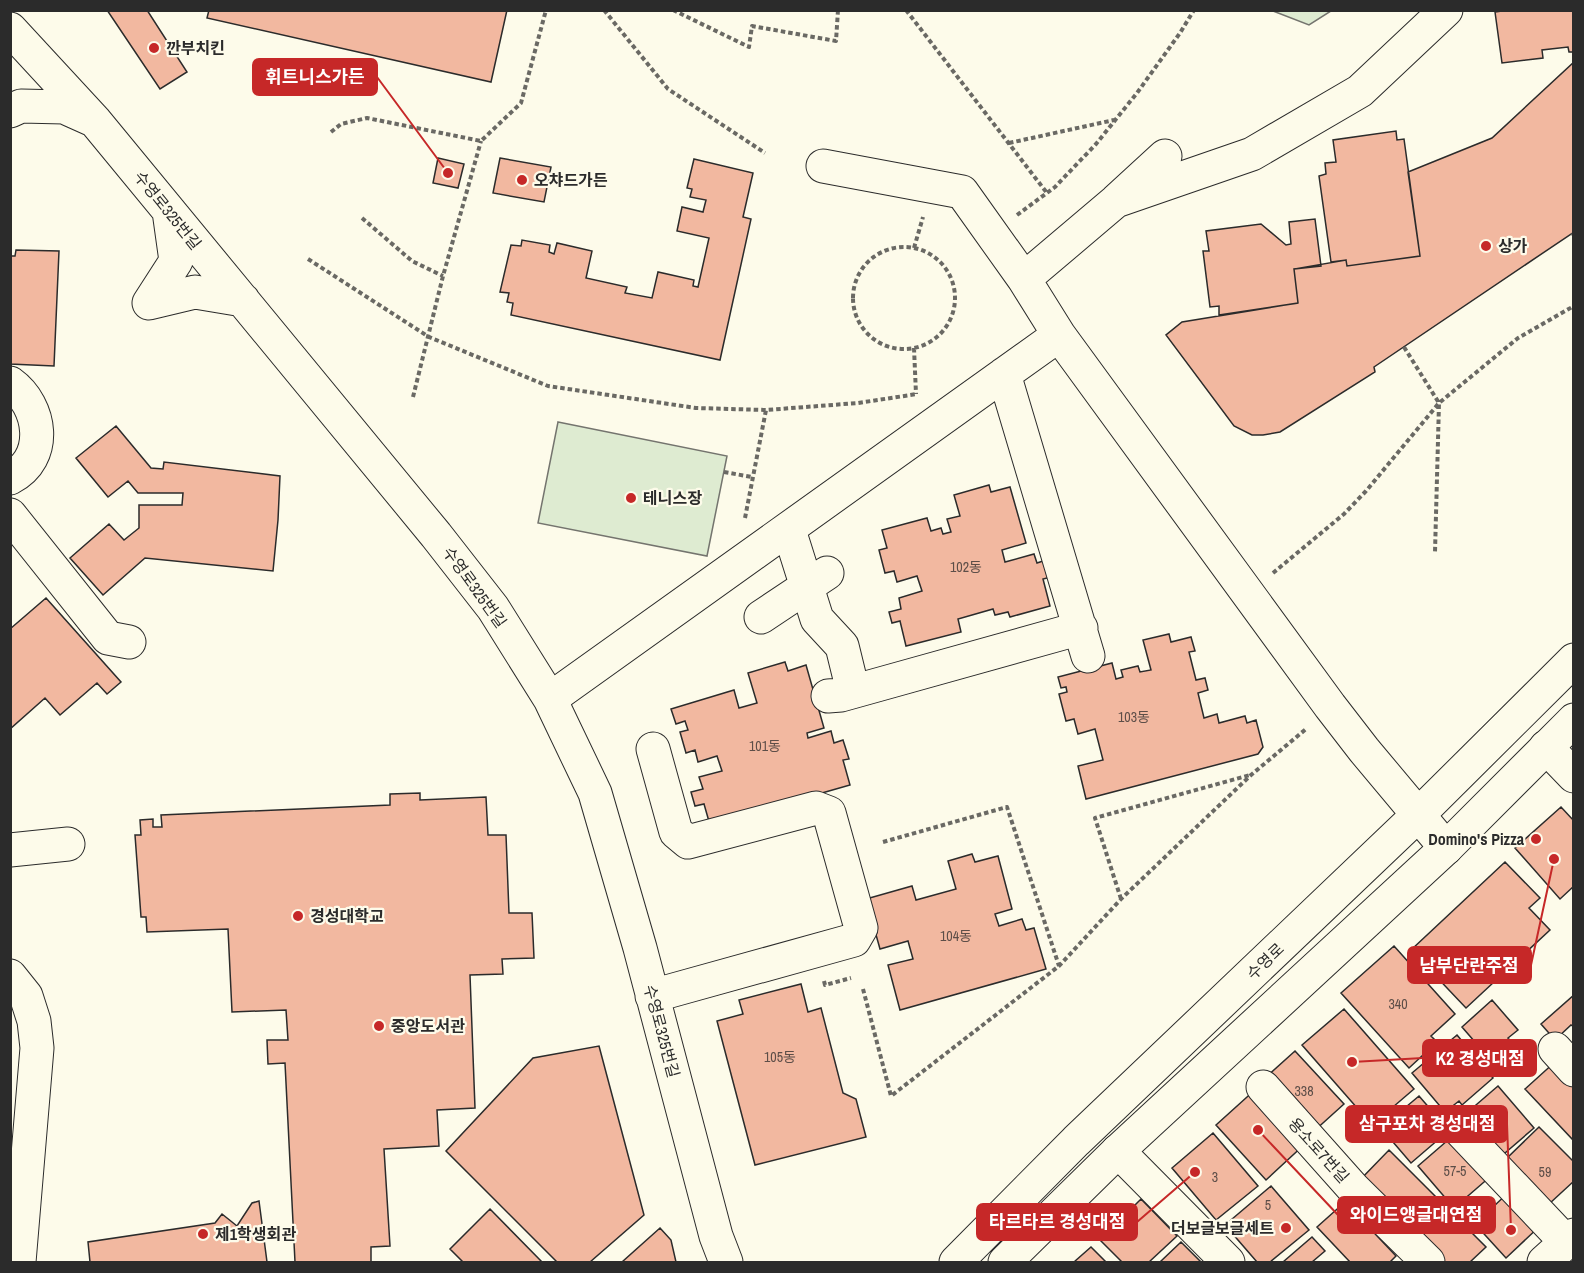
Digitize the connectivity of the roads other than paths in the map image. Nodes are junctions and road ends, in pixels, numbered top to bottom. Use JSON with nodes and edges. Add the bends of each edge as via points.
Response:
{"nodes":[{"id":1,"x":1446,"y":10,"type":"edge"},
{"id":2,"x":10,"y":29,"type":"edge"},
{"id":3,"x":10,"y":111,"type":"edge"},
{"id":4,"x":95,"y":121,"type":"junction"},
{"id":5,"x":1165,"y":156,"type":"dead end"},
{"id":6,"x":823,"y":166,"type":"dead end"},
{"id":7,"x":1116,"y":201,"type":"junction"},
{"id":8,"x":169,"y":211,"type":"junction"},
{"id":9,"x":1024,"y":279,"type":"junction"},
{"id":10,"x":243,"y":300,"type":"junction"},
{"id":11,"x":1059,"y":335,"type":"junction"},
{"id":12,"x":1005,"y":374,"type":"junction"},
{"id":13,"x":10,"y":383,"type":"edge"},
{"id":14,"x":10,"y":478,"type":"edge"},
{"id":15,"x":12,"y":520,"type":"edge"},
{"id":16,"x":789,"y":530,"type":"junction"},
{"id":17,"x":817,"y":580,"type":"junction"},
{"id":18,"x":761,"y":617,"type":"dead end"},
{"id":19,"x":129,"y":642,"type":"dead end"},
{"id":20,"x":1574,"y":660,"type":"edge"},
{"id":21,"x":550,"y":699,"type":"junction"},
{"id":22,"x":1574,"y":720,"type":"edge"},
{"id":23,"x":1546,"y":747,"type":"junction"},
{"id":24,"x":653,"y":749,"type":"dead end"},
{"id":25,"x":1574,"y":776,"type":"edge"},
{"id":26,"x":1418,"y":814,"type":"junction"},
{"id":27,"x":68,"y":844,"type":"dead end"},
{"id":28,"x":1446,"y":848,"type":"junction"},
{"id":29,"x":10,"y":850,"type":"edge"},
{"id":30,"x":10,"y":976,"type":"edge"},
{"id":31,"x":652,"y":996,"type":"junction"},
{"id":32,"x":1263,"y":1087,"type":"dead end"},
{"id":33,"x":1453,"y":1123,"type":"dead end"},
{"id":34,"x":1118,"y":1151,"type":"junction"},
{"id":35,"x":19,"y":1159,"type":"edge"},
{"id":36,"x":1561,"y":1246,"type":"edge"},
{"id":37,"x":19,"y":1263,"type":"edge"},
{"id":38,"x":726,"y":1263,"type":"edge"},
{"id":39,"x":956,"y":1263,"type":"edge"},
{"id":40,"x":1005,"y":1263,"type":"edge"},
{"id":41,"x":1228,"y":1263,"type":"edge"},
{"id":42,"x":1428,"y":1263,"type":"edge"}],
"edges":[{"from":1,"to":7,"type":"street","via":[[1360,91],[1262,149]]},
{"from":2,"to":4,"type":"street","name":"수영로325번길"},
{"from":3,"to":4,"type":"street","via":[[21,106],[64,107]]},
{"from":4,"to":8,"type":"street","name":"수영로325번길"},
{"from":5,"to":7,"type":"street"},
{"from":6,"to":9,"type":"street","via":[[962,192]]},
{"from":7,"to":9,"type":"street"},
{"from":8,"to":10,"type":"street","name":"수영로325번길"},
{"from":8,"to":10,"type":"street","via":[[176,261],[149,303],[195,292]]},
{"from":9,"to":11,"type":"street"},
{"from":10,"to":21,"type":"street","name":"수영로325번길","via":[[436,535],[492,608]]},
{"from":11,"to":12,"type":"street"},
{"from":11,"to":26,"type":"street","via":[[1330,706]]},
{"from":12,"to":16,"type":"street"},
{"from":12,"to":17,"type":"street","via":[[1085,642],[841,694],[842,646],[817,619]]},
{"from":13,"to":14,"type":"street","via":[[31,405],[37,425],[36,444],[28,461]]},
{"from":15,"to":19,"type":"street","via":[[108,638]]},
{"from":16,"to":17,"type":"street"},
{"from":16,"to":21,"type":"street"},
{"from":17,"to":18,"type":"street"},
{"from":20,"to":26,"type":"street","name":"수영로"},
{"from":21,"to":31,"type":"street","name":"수영로325번길","via":[[595,794]]},
{"from":22,"to":23,"type":"street"},
{"from":23,"to":25,"type":"street"},
{"from":23,"to":28,"type":"street"},
{"from":24,"to":31,"type":"street","via":[[676,832],[688,842],[816,808],[829,813],[861,928],[854,940]]},
{"from":26,"to":28,"type":"street"},
{"from":26,"to":39,"type":"street","name":"수영로","via":[[1076,1141]]},
{"from":27,"to":29,"type":"street"},
{"from":28,"to":34,"type":"street"},
{"from":30,"to":35,"type":"street","via":[[26,996],[37,1048]]},
{"from":31,"to":38,"type":"street","name":"수영로325번길"},
{"from":32,"to":42,"type":"street","name":"용소로7번길","via":[[1353,1188]]},
{"from":33,"to":36,"type":"street"},
{"from":34,"to":40,"type":"street"},
{"from":34,"to":41,"type":"street"},
{"from":35,"to":37,"type":"street"}]}
